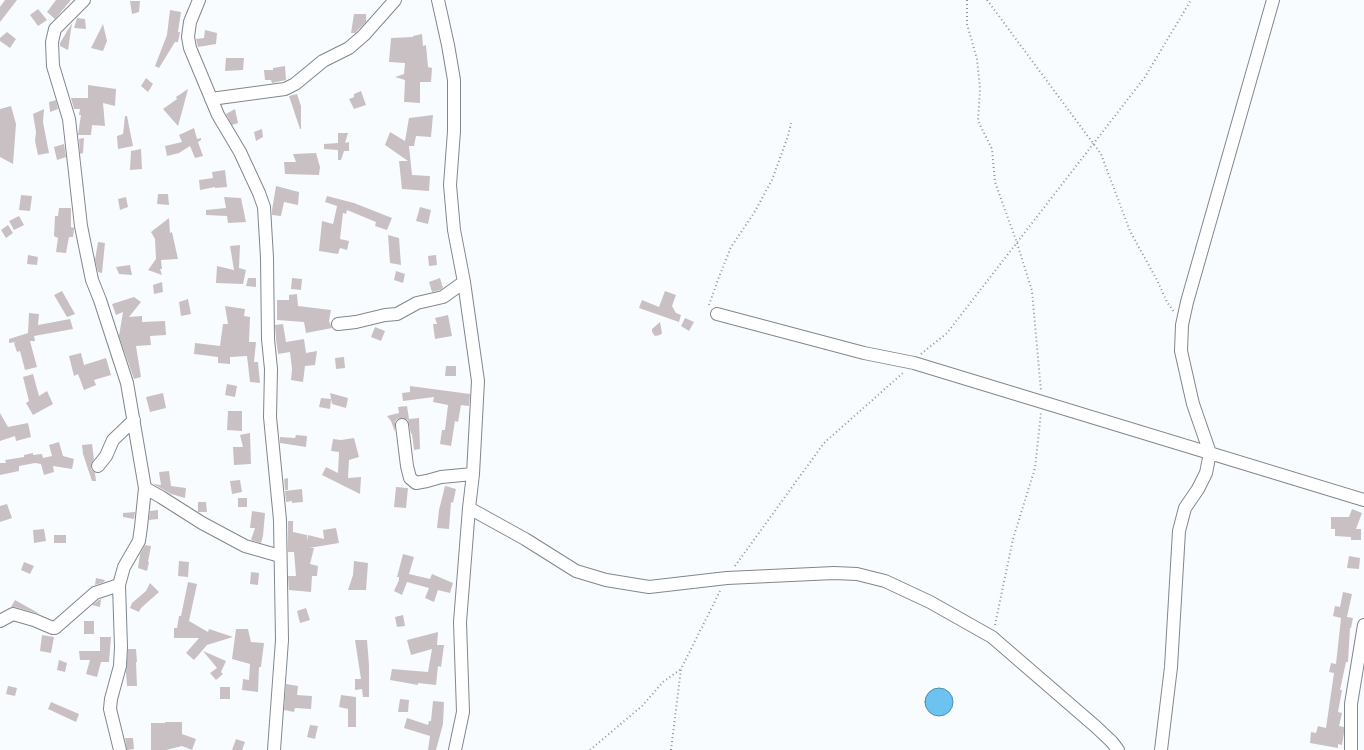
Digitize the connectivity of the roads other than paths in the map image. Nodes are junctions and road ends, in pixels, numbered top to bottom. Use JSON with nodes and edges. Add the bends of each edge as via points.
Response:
{"nodes":[{"id":1,"x":84,"y":0,"type":"edge"},
{"id":2,"x":199,"y":0,"type":"edge"},
{"id":3,"x":395,"y":0,"type":"edge"},
{"id":4,"x":438,"y":0,"type":"edge"},
{"id":5,"x":1273,"y":0,"type":"edge"},
{"id":6,"x":211,"y":99,"type":"junction"},
{"id":7,"x":464,"y":282,"type":"junction"},
{"id":8,"x":717,"y":314,"type":"road end"},
{"id":9,"x":338,"y":324,"type":"dead end"},
{"id":10,"x":134,"y":420,"type":"junction"},
{"id":11,"x":402,"y":425,"type":"dead end"},
{"id":12,"x":1210,"y":454,"type":"junction"},
{"id":13,"x":98,"y":466,"type":"dead end"},
{"id":14,"x":473,"y":474,"type":"junction"},
{"id":15,"x":145,"y":488,"type":"junction"},
{"id":16,"x":1364,"y":500,"type":"edge"},
{"id":17,"x":469,"y":508,"type":"junction"},
{"id":18,"x":280,"y":556,"type":"junction"},
{"id":19,"x":118,"y":585,"type":"junction"},
{"id":20,"x":0,"y":621,"type":"edge"},
{"id":21,"x":1364,"y":625,"type":"edge"},
{"id":22,"x":120,"y":750,"type":"edge"},
{"id":23,"x":274,"y":750,"type":"edge"},
{"id":24,"x":455,"y":750,"type":"edge"},
{"id":25,"x":1118,"y":750,"type":"edge"},
{"id":26,"x":1161,"y":750,"type":"edge"},
{"id":27,"x":1351,"y":750,"type":"edge"}],
"edges":[{"from":1,"to":10,"type":"street","via":[[55,29],[52,42],[53,66],[69,119],[81,226],[92,280],[127,383]]},
{"from":2,"to":6,"type":"street","via":[[190,22],[188,37]]},
{"from":3,"to":6,"type":"street","via":[[349,48],[323,62],[295,84],[285,89]]},
{"from":4,"to":7,"type":"street","via":[[454,80],[450,185],[454,230]]},
{"from":5,"to":12,"type":"street","via":[[1182,325],[1181,350],[1193,404]]},
{"from":6,"to":18,"type":"street","via":[[240,152],[264,206],[270,417],[280,520]]},
{"from":7,"to":9,"type":"street","via":[[443,297],[417,303],[397,314]]},
{"from":7,"to":14,"type":"street","via":[[478,381]]},
{"from":8,"to":12,"type":"street","via":[[864,353],[914,363]]},
{"from":10,"to":13,"type":"street","via":[[113,440]]},
{"from":10,"to":15,"type":"street"},
{"from":11,"to":14,"type":"street","via":[[407,466],[410,478],[416,483],[447,476]]},
{"from":12,"to":16,"type":"street"},
{"from":12,"to":26,"type":"street","via":[[1206,473],[1185,508],[1179,530],[1171,667]]},
{"from":14,"to":17,"type":"street"},
{"from":15,"to":18,"type":"street","via":[[245,546]]},
{"from":15,"to":19,"type":"street","via":[[138,541]]},
{"from":17,"to":24,"type":"street","via":[[460,622],[463,712]]},
{"from":17,"to":25,"type":"street","via":[[576,570],[606,580],[649,587],[727,578],[834,573],[857,574],[885,581],[930,602],[992,637],[1095,726]]},
{"from":18,"to":23,"type":"street","via":[[282,640]]},
{"from":19,"to":20,"type":"street","via":[[95,593],[55,628],[13,614]]},
{"from":19,"to":22,"type":"street","via":[[120,666],[110,709]]},
{"from":21,"to":27,"type":"street","via":[[1351,704]]}]}
